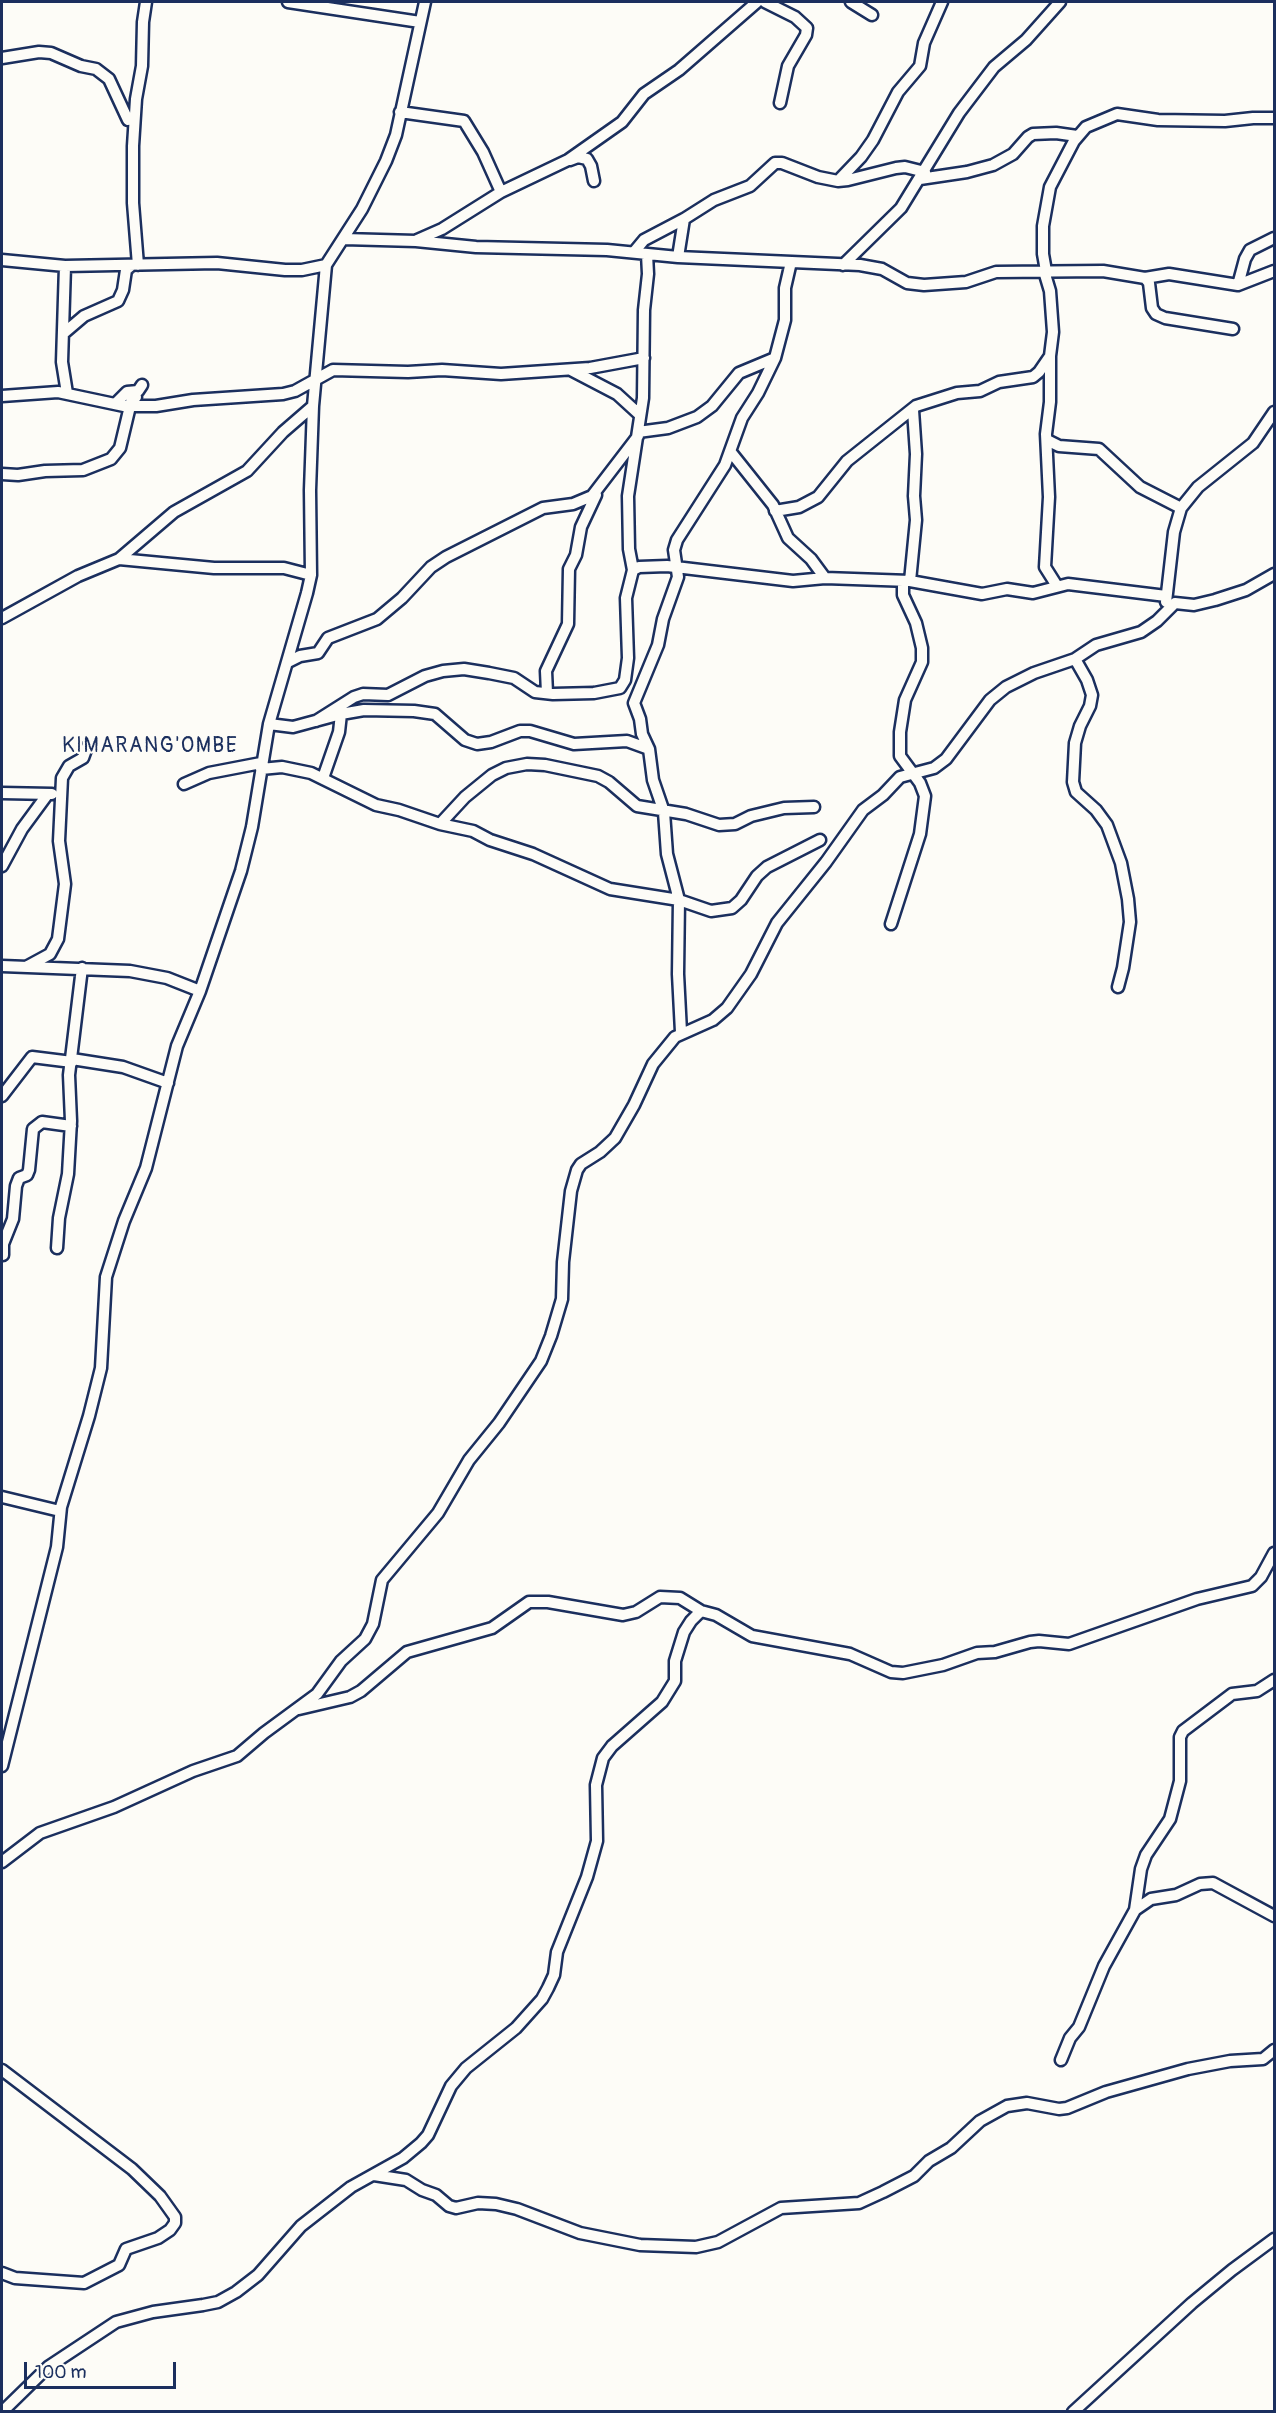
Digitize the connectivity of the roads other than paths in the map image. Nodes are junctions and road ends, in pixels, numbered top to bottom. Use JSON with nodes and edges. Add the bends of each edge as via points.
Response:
{"nodes":[{"id":1,"x":146,"y":2,"type":"edge"},
{"id":2,"x":288,"y":2,"type":"edge"},
{"id":3,"x":425,"y":2,"type":"edge"},
{"id":4,"x":757,"y":2,"type":"edge"},
{"id":5,"x":765,"y":2,"type":"edge"},
{"id":6,"x":851,"y":2,"type":"edge"},
{"id":7,"x":942,"y":2,"type":"edge"},
{"id":8,"x":1060,"y":2,"type":"edge"},
{"id":9,"x":872,"y":15,"type":"dead end"},
{"id":10,"x":420,"y":22,"type":"junction"},
{"id":11,"x":2,"y":58,"type":"edge"},
{"id":12,"x":780,"y":104,"type":"dead end"},
{"id":13,"x":400,"y":112,"type":"junction"},
{"id":14,"x":1275,"y":118,"type":"edge"},
{"id":15,"x":128,"y":120,"type":"dead end"},
{"id":16,"x":1077,"y":136,"type":"junction"},
{"id":17,"x":568,"y":160,"type":"junction"},
{"id":18,"x":923,"y":175,"type":"junction"},
{"id":19,"x":594,"y":181,"type":"dead end"},
{"id":20,"x":838,"y":181,"type":"junction"},
{"id":21,"x":501,"y":192,"type":"junction"},
{"id":22,"x":684,"y":219,"type":"junction"},
{"id":23,"x":344,"y":238,"type":"junction"},
{"id":24,"x":1275,"y":238,"type":"edge"},
{"id":25,"x":416,"y":241,"type":"junction"},
{"id":26,"x":634,"y":252,"type":"junction"},
{"id":27,"x":647,"y":254,"type":"junction"},
{"id":28,"x":678,"y":257,"type":"junction"},
{"id":29,"x":2,"y":260,"type":"edge"},
{"id":30,"x":791,"y":262,"type":"junction"},
{"id":31,"x":135,"y":265,"type":"junction"},
{"id":32,"x":326,"y":265,"type":"junction"},
{"id":33,"x":843,"y":265,"type":"junction"},
{"id":34,"x":65,"y":266,"type":"junction"},
{"id":35,"x":1045,"y":271,"type":"junction"},
{"id":36,"x":1275,"y":271,"type":"edge"},
{"id":37,"x":1145,"y":278,"type":"junction"},
{"id":38,"x":1238,"y":285,"type":"junction"},
{"id":39,"x":1233,"y":329,"type":"dead end"},
{"id":40,"x":64,"y":333,"type":"junction"},
{"id":41,"x":1050,"y":356,"type":"junction"},
{"id":42,"x":644,"y":358,"type":"junction"},
{"id":43,"x":775,"y":358,"type":"junction"},
{"id":44,"x":568,"y":369,"type":"junction"},
{"id":45,"x":315,"y":381,"type":"junction"},
{"id":46,"x":67,"y":393,"type":"junction"},
{"id":47,"x":136,"y":395,"type":"junction"},
{"id":48,"x":2,"y":396,"type":"edge"},
{"id":49,"x":115,"y":404,"type":"junction"},
{"id":50,"x":314,"y":406,"type":"junction"},
{"id":51,"x":913,"y":410,"type":"junction"},
{"id":52,"x":1275,"y":412,"type":"edge"},
{"id":53,"x":640,"y":415,"type":"junction"},
{"id":54,"x":638,"y":434,"type":"junction"},
{"id":55,"x":1047,"y":440,"type":"junction"},
{"id":56,"x":730,"y":451,"type":"junction"},
{"id":57,"x":2,"y":474,"type":"edge"},
{"id":58,"x":598,"y":491,"type":"junction"},
{"id":59,"x":1181,"y":508,"type":"junction"},
{"id":60,"x":775,"y":511,"type":"junction"},
{"id":61,"x":119,"y":559,"type":"junction"},
{"id":62,"x":677,"y":567,"type":"junction"},
{"id":63,"x":633,"y":570,"type":"junction"},
{"id":64,"x":1275,"y":574,"type":"edge"},
{"id":65,"x":310,"y":575,"type":"junction"},
{"id":66,"x":825,"y":578,"type":"junction"},
{"id":67,"x":907,"y":582,"type":"junction"},
{"id":68,"x":1057,"y":586,"type":"junction"},
{"id":69,"x":1166,"y":597,"type":"junction"},
{"id":70,"x":1164,"y":612,"type":"junction"},
{"id":71,"x":2,"y":618,"type":"edge"},
{"id":72,"x":1075,"y":659,"type":"junction"},
{"id":73,"x":288,"y":662,"type":"junction"},
{"id":74,"x":547,"y":693,"type":"junction"},
{"id":75,"x":340,"y":714,"type":"junction"},
{"id":76,"x":316,"y":721,"type":"junction"},
{"id":77,"x":269,"y":724,"type":"junction"},
{"id":78,"x":87,"y":747,"type":"dead end"},
{"id":79,"x":649,"y":749,"type":"junction"},
{"id":80,"x":261,"y":766,"type":"junction"},
{"id":81,"x":912,"y":773,"type":"junction"},
{"id":82,"x":323,"y":778,"type":"junction"},
{"id":83,"x":184,"y":784,"type":"dead end"},
{"id":84,"x":61,"y":793,"type":"junction"},
{"id":85,"x":2,"y":794,"type":"edge"},
{"id":86,"x":48,"y":795,"type":"junction"},
{"id":87,"x":814,"y":807,"type":"dead end"},
{"id":88,"x":664,"y":812,"type":"junction"},
{"id":89,"x":440,"y":824,"type":"junction"},
{"id":90,"x":819,"y":840,"type":"dead end"},
{"id":91,"x":2,"y":866,"type":"edge"},
{"id":92,"x":679,"y":900,"type":"junction"},
{"id":93,"x":891,"y":924,"type":"dead end"},
{"id":94,"x":2,"y":966,"type":"edge"},
{"id":95,"x":26,"y":968,"type":"junction"},
{"id":96,"x":82,"y":968,"type":"junction"},
{"id":97,"x":1118,"y":987,"type":"dead end"},
{"id":98,"x":200,"y":991,"type":"junction"},
{"id":99,"x":681,"y":1032,"type":"junction"},
{"id":100,"x":72,"y":1061,"type":"junction"},
{"id":101,"x":168,"y":1083,"type":"junction"},
{"id":102,"x":2,"y":1095,"type":"edge"},
{"id":103,"x":71,"y":1126,"type":"junction"},
{"id":104,"x":57,"y":1248,"type":"dead end"},
{"id":105,"x":3,"y":1255,"type":"edge"},
{"id":106,"x":2,"y":1497,"type":"edge"},
{"id":107,"x":60,"y":1511,"type":"junction"},
{"id":108,"x":1275,"y":1553,"type":"edge"},
{"id":109,"x":701,"y":1611,"type":"junction"},
{"id":110,"x":1275,"y":1680,"type":"edge"},
{"id":111,"x":295,"y":1710,"type":"junction"},
{"id":112,"x":2,"y":1766,"type":"edge"},
{"id":113,"x":2,"y":1862,"type":"edge"},
{"id":114,"x":1135,"y":1910,"type":"junction"},
{"id":115,"x":1275,"y":1916,"type":"edge"},
{"id":116,"x":1272,"y":2053,"type":"edge"},
{"id":117,"x":1061,"y":2060,"type":"dead end"},
{"id":118,"x":2,"y":2070,"type":"edge"},
{"id":119,"x":374,"y":2175,"type":"junction"},
{"id":120,"x":1275,"y":2239,"type":"edge"},
{"id":121,"x":2,"y":2273,"type":"edge"},
{"id":122,"x":2,"y":2412,"type":"edge"},
{"id":123,"x":1073,"y":2412,"type":"edge"}],
"edges":[{"from":1,"to":31,"type":"street","via":[[133,146]]},
{"from":2,"to":10,"type":"street"},
{"from":3,"to":10,"type":"street"},
{"from":4,"to":17,"type":"street","via":[[679,70],[656,83],[622,122]]},
{"from":5,"to":12,"type":"street","via":[[807,28],[788,66]]},
{"from":6,"to":9,"type":"street"},
{"from":7,"to":20,"type":"street","via":[[924,43],[920,66],[898,92],[861,157]]},
{"from":8,"to":18,"type":"street","via":[[976,90]]},
{"from":10,"to":13,"type":"street"},
{"from":11,"to":15,"type":"street","via":[[51,53],[96,69],[109,79]]},
{"from":13,"to":21,"type":"street","via":[[464,121]]},
{"from":13,"to":23,"type":"street","via":[[386,161]]},
{"from":14,"to":16,"type":"street","via":[[1158,120],[1117,114],[1086,127]]},
{"from":16,"to":18,"type":"street","via":[[1033,134],[1006,159],[993,165],[967,172]]},
{"from":16,"to":35,"type":"street","via":[[1049,194],[1043,234]]},
{"from":17,"to":19,"type":"street","via":[[587,159]]},
{"from":17,"to":21,"type":"street"},
{"from":18,"to":20,"type":"street","via":[[905,167]]},
{"from":18,"to":33,"type":"street","via":[[901,208]]},
{"from":20,"to":22,"type":"street","via":[[775,164],[750,186],[714,200]]},
{"from":21,"to":25,"type":"street"},
{"from":22,"to":26,"type":"street","via":[[644,240]]},
{"from":22,"to":28,"type":"street"},
{"from":23,"to":25,"type":"street"},
{"from":23,"to":32,"type":"street"},
{"from":24,"to":38,"type":"street","via":[[1250,250]]},
{"from":25,"to":26,"type":"street"},
{"from":26,"to":27,"type":"street"},
{"from":27,"to":28,"type":"street"},
{"from":27,"to":42,"type":"street"},
{"from":28,"to":30,"type":"street"},
{"from":29,"to":34,"type":"street"},
{"from":30,"to":33,"type":"street"},
{"from":30,"to":43,"type":"street","via":[[785,288],[786,320]]},
{"from":31,"to":32,"type":"street","via":[[217,263],[294,270]]},
{"from":31,"to":34,"type":"street"},
{"from":31,"to":40,"type":"street","via":[[126,270],[118,301],[84,316]]},
{"from":32,"to":45,"type":"street"},
{"from":33,"to":35,"type":"street","via":[[872,266],[907,283],[924,285],[966,282],[996,272]]},
{"from":34,"to":40,"type":"street"},
{"from":35,"to":37,"type":"street","via":[[1103,271]]},
{"from":35,"to":41,"type":"street","via":[[1052,307]]},
{"from":36,"to":38,"type":"street"},
{"from":37,"to":38,"type":"street","via":[[1169,274]]},
{"from":37,"to":39,"type":"street","via":[[1156,314]]},
{"from":40,"to":46,"type":"street","via":[[62,368]]},
{"from":41,"to":51,"type":"street","via":[[1033,377],[951,395]]},
{"from":41,"to":55,"type":"street"},
{"from":42,"to":44,"type":"street"},
{"from":42,"to":53,"type":"street"},
{"from":43,"to":54,"type":"street","via":[[739,373],[712,406],[697,417]]},
{"from":43,"to":56,"type":"street","via":[[742,418]]},
{"from":44,"to":45,"type":"street","via":[[501,374],[333,370]]},
{"from":44,"to":53,"type":"street","via":[[617,394]]},
{"from":45,"to":47,"type":"street","via":[[283,394],[143,407]]},
{"from":45,"to":50,"type":"street"},
{"from":46,"to":48,"type":"street"},
{"from":46,"to":49,"type":"street"},
{"from":47,"to":49,"type":"street"},
{"from":47,"to":49,"type":"street","via":[[127,392]]},
{"from":47,"to":57,"type":"street","via":[[120,448],[111,459],[83,470]]},
{"from":50,"to":61,"type":"street","via":[[247,471],[174,512]]},
{"from":50,"to":65,"type":"street"},
{"from":51,"to":60,"type":"street","via":[[847,461],[818,497],[799,507]]},
{"from":51,"to":67,"type":"street","via":[[916,519]]},
{"from":52,"to":59,"type":"street","via":[[1253,443],[1198,487]]},
{"from":53,"to":54,"type":"street"},
{"from":54,"to":58,"type":"street"},
{"from":54,"to":63,"type":"street","via":[[628,496]]},
{"from":55,"to":59,"type":"street","via":[[1059,446],[1099,449],[1133,482]]},
{"from":55,"to":68,"type":"street","via":[[1045,567]]},
{"from":56,"to":60,"type":"street"},
{"from":56,"to":62,"type":"street","via":[[677,540]]},
{"from":58,"to":73,"type":"street","via":[[583,501],[543,508],[446,557],[378,619],[328,638],[318,653]]},
{"from":58,"to":74,"type":"street","via":[[581,526],[569,569],[568,624],[546,671]]},
{"from":59,"to":69,"type":"street"},
{"from":60,"to":66,"type":"street","via":[[788,538]]},
{"from":61,"to":65,"type":"street","via":[[214,568],[284,568]]},
{"from":61,"to":71,"type":"street","via":[[78,576]]},
{"from":62,"to":63,"type":"street"},
{"from":62,"to":66,"type":"street","via":[[793,581]]},
{"from":62,"to":79,"type":"street","via":[[678,577],[658,645],[634,703]]},
{"from":63,"to":74,"type":"street","via":[[626,598],[628,658],[620,688],[594,693]]},
{"from":64,"to":70,"type":"street","via":[[1246,590],[1196,604],[1175,603]]},
{"from":65,"to":73,"type":"street"},
{"from":66,"to":67,"type":"street"},
{"from":67,"to":68,"type":"street","via":[[982,594],[1007,589],[1033,593]]},
{"from":67,"to":81,"type":"street","via":[[903,594],[922,648],[922,662],[905,700],[900,732],[900,756]]},
{"from":68,"to":69,"type":"street","via":[[1068,584]]},
{"from":69,"to":70,"type":"street"},
{"from":70,"to":72,"type":"street","via":[[1141,633],[1096,645]]},
{"from":72,"to":81,"type":"street","via":[[1034,673],[998,692],[945,759],[934,768]]},
{"from":72,"to":97,"type":"street","via":[[1092,695],[1075,742],[1073,782],[1076,792],[1107,825],[1121,863],[1128,899],[1130,922]]},
{"from":73,"to":77,"type":"street"},
{"from":74,"to":76,"type":"street","via":[[535,692],[514,678],[464,669],[443,671],[388,695],[354,697]]},
{"from":75,"to":76,"type":"street"},
{"from":75,"to":79,"type":"street","via":[[377,709],[429,712],[465,740],[477,744],[530,731],[574,744],[627,741]]},
{"from":75,"to":82,"type":"street","via":[[339,732]]},
{"from":76,"to":77,"type":"street","via":[[293,728]]},
{"from":77,"to":80,"type":"street"},
{"from":78,"to":84,"type":"street","via":[[83,758],[66,770]]},
{"from":79,"to":88,"type":"street","via":[[653,780]]},
{"from":80,"to":82,"type":"street","via":[[282,767]]},
{"from":80,"to":83,"type":"street","via":[[209,773]]},
{"from":80,"to":98,"type":"street","via":[[241,871]]},
{"from":81,"to":93,"type":"street","via":[[925,796],[924,813]]},
{"from":81,"to":99,"type":"street","via":[[894,781],[857,817],[777,923],[751,974],[727,1008],[713,1020]]},
{"from":82,"to":89,"type":"street","via":[[376,805]]},
{"from":84,"to":86,"type":"street"},
{"from":84,"to":95,"type":"street","via":[[59,841],[65,884],[58,939],[50,954]]},
{"from":85,"to":86,"type":"street"},
{"from":86,"to":91,"type":"street","via":[[22,829]]},
{"from":87,"to":88,"type":"street","via":[[765,812],[735,825]]},
{"from":88,"to":89,"type":"street","via":[[637,806],[604,778],[527,764],[506,768],[492,776]]},
{"from":88,"to":92,"type":"street","via":[[667,854]]},
{"from":89,"to":92,"type":"street","via":[[473,831],[610,889]]},
{"from":90,"to":92,"type":"street","via":[[767,867],[732,908],[711,911]]},
{"from":92,"to":99,"type":"street"},
{"from":94,"to":95,"type":"street"},
{"from":95,"to":96,"type":"street"},
{"from":96,"to":98,"type":"street","via":[[150,974]]},
{"from":96,"to":100,"type":"street"},
{"from":98,"to":101,"type":"street","via":[[177,1046]]},
{"from":99,"to":111,"type":"street","via":[[653,1064],[615,1138],[577,1170],[563,1262],[562,1299],[541,1361],[469,1460],[438,1513],[382,1580],[373,1624],[365,1639],[341,1661],[322,1690]]},
{"from":100,"to":101,"type":"street","via":[[123,1067]]},
{"from":100,"to":102,"type":"street","via":[[33,1058]]},
{"from":100,"to":103,"type":"street"},
{"from":101,"to":107,"type":"street","via":[[140,1185],[106,1277],[101,1368]]},
{"from":103,"to":104,"type":"street"},
{"from":103,"to":105,"type":"street","via":[[42,1122],[33,1129],[29,1170],[16,1186],[12,1226],[3,1244]]},
{"from":106,"to":107,"type":"street"},
{"from":107,"to":112,"type":"street","via":[[57,1547]]},
{"from":108,"to":109,"type":"street","via":[[1252,1586],[1197,1599],[1069,1644],[1030,1642],[903,1673],[891,1672],[850,1654],[753,1636]]},
{"from":109,"to":111,"type":"street","via":[[686,1599],[675,1597],[660,1597],[623,1615],[529,1602],[492,1628],[406,1652],[350,1697]]},
{"from":109,"to":119,"type":"street","via":[[684,1632],[675,1661],[675,1681],[662,1702],[603,1758],[596,1785],[596,1847],[542,1999],[516,2028],[466,2067],[451,2086],[421,2143]]},
{"from":110,"to":114,"type":"street","via":[[1257,1690],[1232,1694],[1183,1731],[1182,1771],[1176,1800],[1166,1827],[1141,1869]]},
{"from":111,"to":113,"type":"street","via":[[237,1756],[40,1833]]},
{"from":114,"to":115,"type":"street","via":[[1151,1899],[1213,1882]]},
{"from":114,"to":117,"type":"street","via":[[1104,1966]]},
{"from":116,"to":119,"type":"street","via":[[1188,2069],[1106,2092],[1067,2108],[1027,2103],[1007,2106],[980,2121],[914,2176],[859,2203],[781,2208],[718,2242],[696,2247],[640,2245],[580,2233],[496,2204],[453,2207],[406,2180]]},
{"from":118,"to":121,"type":"street","via":[[132,2169],[175,2217],[170,2230],[126,2249],[119,2265],[84,2283],[15,2278]]},
{"from":119,"to":122,"type":"street","via":[[351,2187],[301,2226],[258,2275],[236,2292],[203,2306],[153,2312],[116,2322],[48,2367]]},
{"from":120,"to":123,"type":"street","via":[[1192,2303]]}]}
